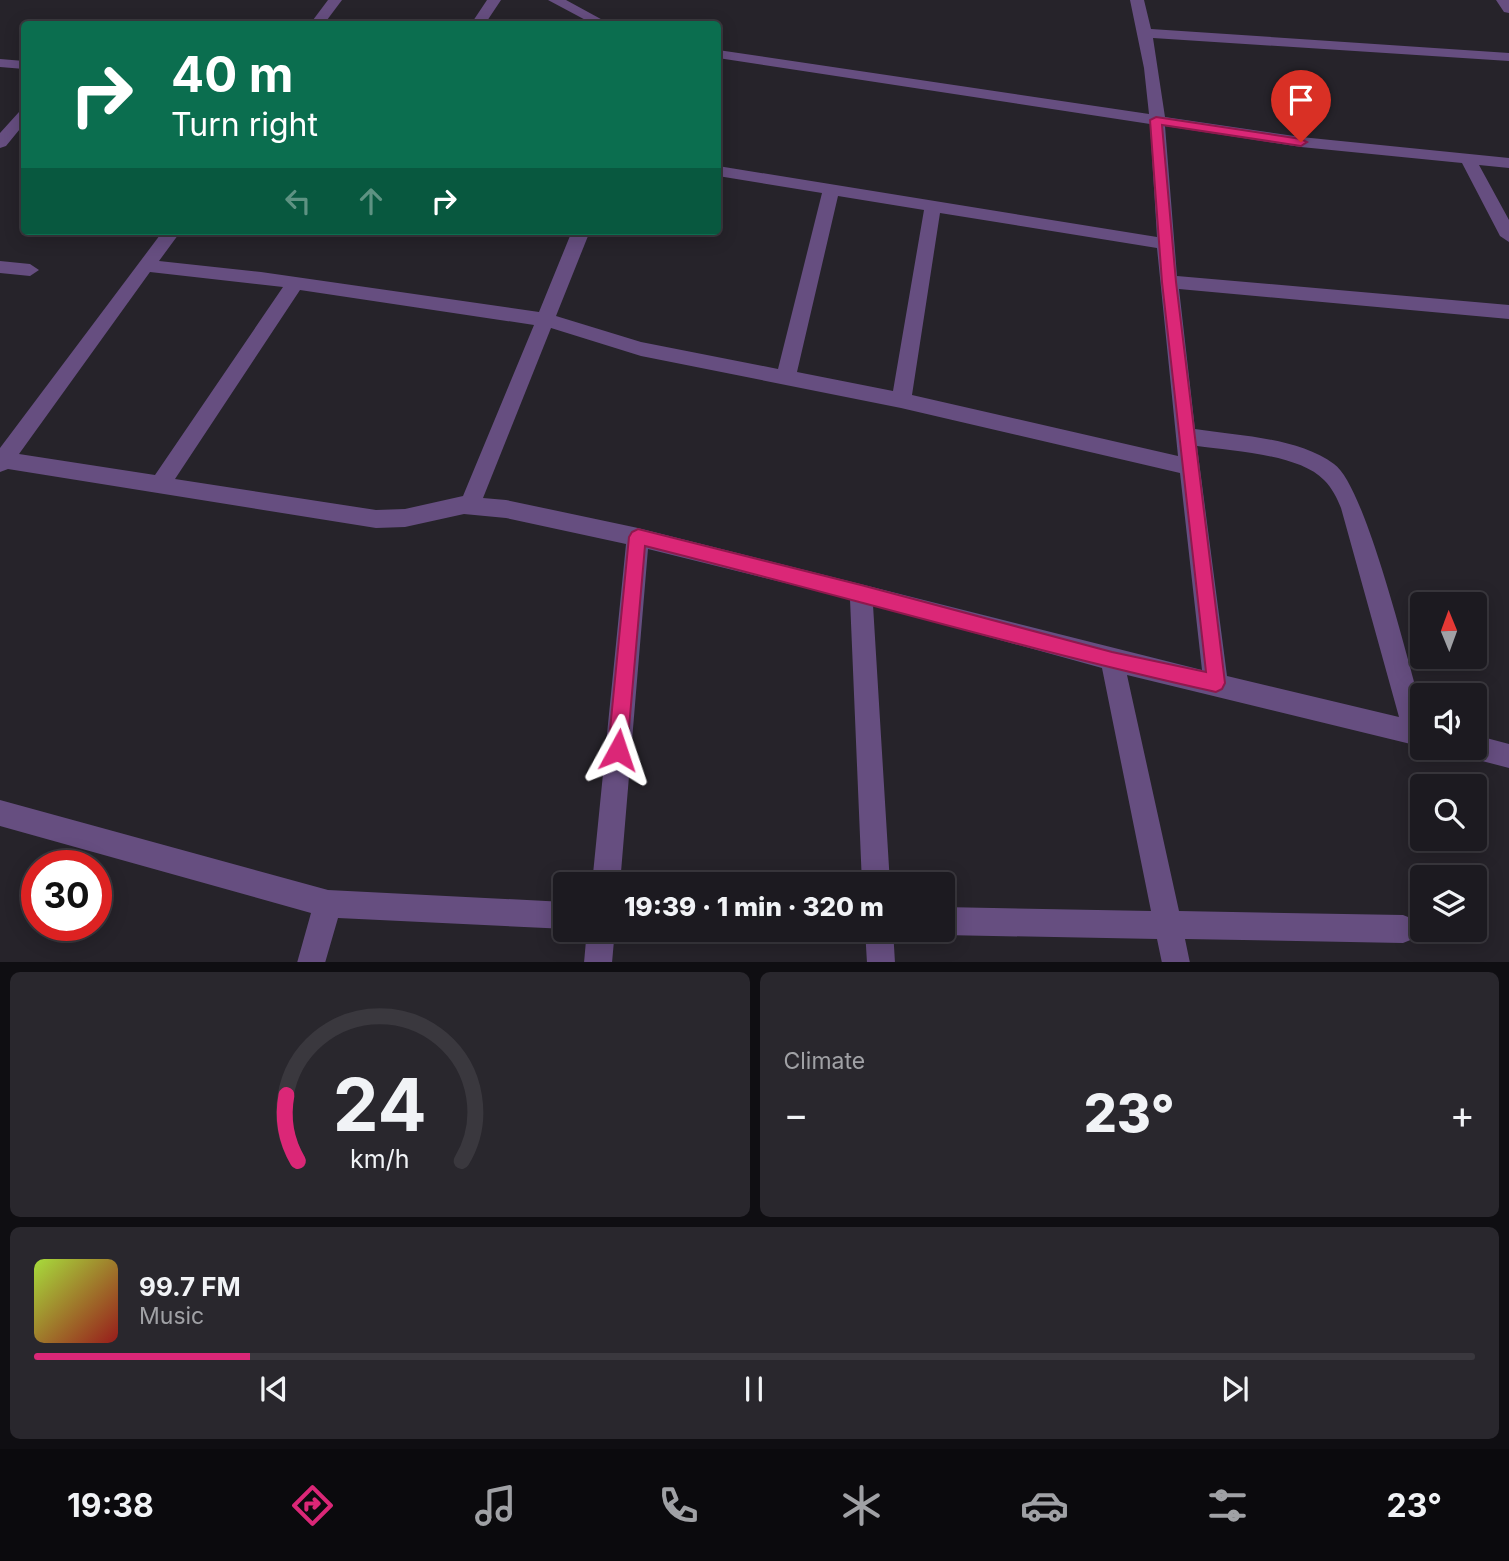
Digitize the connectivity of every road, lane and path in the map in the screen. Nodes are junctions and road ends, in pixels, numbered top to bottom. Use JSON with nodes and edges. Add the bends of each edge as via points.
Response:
{"nodes":[{"id":1,"x":335,"y":0,"type":"edge"},
{"id":2,"x":494,"y":0,"type":"edge"},
{"id":3,"x":555,"y":0,"type":"edge"},
{"id":4,"x":1121,"y":0,"type":"edge"},
{"id":5,"x":1503,"y":0,"type":"edge"},
{"id":6,"x":1137,"y":1,"type":"edge"},
{"id":7,"x":572,"y":3,"type":"edge"},
{"id":8,"x":1509,"y":9,"type":"edge"},
{"id":9,"x":319,"y":21,"type":"edge"},
{"id":10,"x":480,"y":21,"type":"edge"},
{"id":11,"x":599,"y":21,"type":"edge"},
{"id":12,"x":1145,"y":33,"type":"junction"},
{"id":13,"x":721,"y":54,"type":"edge"},
{"id":14,"x":1509,"y":57,"type":"edge"},
{"id":15,"x":0,"y":63,"type":"edge"},
{"id":16,"x":21,"y":65,"type":"edge"},
{"id":17,"x":21,"y":119,"type":"edge"},
{"id":18,"x":1156,"y":120,"type":"junction"},
{"id":19,"x":1,"y":142,"type":"edge"},
{"id":20,"x":21,"y":143,"type":"edge"},
{"id":21,"x":1469,"y":161,"type":"junction"},
{"id":22,"x":1509,"y":163,"type":"edge"},
{"id":23,"x":721,"y":172,"type":"edge"},
{"id":24,"x":831,"y":190,"type":"junction"},
{"id":25,"x":933,"y":207,"type":"junction"},
{"id":26,"x":170,"y":235,"type":"edge"},
{"id":27,"x":579,"y":235,"type":"edge"},
{"id":28,"x":1509,"y":236,"type":"edge"},
{"id":29,"x":1166,"y":244,"type":"junction"},
{"id":30,"x":0,"y":267,"type":"edge"},
{"id":31,"x":148,"y":267,"type":"junction"},
{"id":32,"x":30,"y":270,"type":"dead end"},
{"id":33,"x":1169,"y":282,"type":"junction"},
{"id":34,"x":295,"y":283,"type":"junction"},
{"id":35,"x":1509,"y":312,"type":"edge"},
{"id":36,"x":545,"y":320,"type":"junction"},
{"id":37,"x":786,"y":377,"type":"junction"},
{"id":38,"x":901,"y":400,"type":"junction"},
{"id":39,"x":1187,"y":436,"type":"junction"},
{"id":40,"x":2,"y":462,"type":"edge"},
{"id":41,"x":1189,"y":467,"type":"junction"},
{"id":42,"x":159,"y":486,"type":"junction"},
{"id":43,"x":470,"y":505,"type":"junction"},
{"id":44,"x":638,"y":537,"type":"junction"},
{"id":45,"x":861,"y":592,"type":"junction"},
{"id":46,"x":1112,"y":660,"type":"junction"},
{"id":47,"x":1216,"y":683,"type":"junction"},
{"id":48,"x":1410,"y":701,"type":"edge"},
{"id":49,"x":1410,"y":732,"type":"edge"},
{"id":50,"x":1487,"y":751,"type":"edge"},
{"id":51,"x":1509,"y":757,"type":"edge"},
{"id":52,"x":0,"y":813,"type":"edge"},
{"id":53,"x":607,"y":872,"type":"edge"},
{"id":54,"x":875,"y":872,"type":"edge"},
{"id":55,"x":328,"y":904,"type":"junction"},
{"id":56,"x":553,"y":915,"type":"edge"},
{"id":57,"x":955,"y":920,"type":"edge"},
{"id":58,"x":1169,"y":926,"type":"junction"},
{"id":59,"x":1403,"y":929,"type":"dead end"},
{"id":60,"x":600,"y":942,"type":"edge"},
{"id":61,"x":880,"y":942,"type":"edge"},
{"id":62,"x":311,"y":962,"type":"edge"},
{"id":63,"x":598,"y":962,"type":"edge"},
{"id":64,"x":881,"y":962,"type":"edge"},
{"id":65,"x":1177,"y":962,"type":"edge"}],
"edges":[{"from":1,"to":9,"type":"street"},
{"from":2,"to":10,"type":"street"},
{"from":3,"to":7,"type":"street"},
{"from":4,"to":6,"type":"street"},
{"from":5,"to":8,"type":"street"},
{"from":6,"to":12,"type":"street"},
{"from":7,"to":11,"type":"street"},
{"from":12,"to":14,"type":"street"},
{"from":12,"to":18,"type":"street"},
{"from":13,"to":18,"type":"street"},
{"from":15,"to":16,"type":"street"},
{"from":17,"to":19,"type":"street"},
{"from":18,"to":21,"type":"street"},
{"from":18,"to":29,"type":"street"},
{"from":19,"to":20,"type":"street"},
{"from":21,"to":22,"type":"street"},
{"from":21,"to":28,"type":"street"},
{"from":23,"to":24,"type":"street"},
{"from":24,"to":25,"type":"street"},
{"from":24,"to":37,"type":"street"},
{"from":25,"to":29,"type":"street"},
{"from":25,"to":38,"type":"street"},
{"from":26,"to":31,"type":"street"},
{"from":27,"to":36,"type":"street"},
{"from":29,"to":33,"type":"street"},
{"from":30,"to":32,"type":"street"},
{"from":31,"to":34,"type":"street"},
{"from":31,"to":40,"type":"street"},
{"from":33,"to":35,"type":"street"},
{"from":33,"to":39,"type":"street"},
{"from":34,"to":36,"type":"street"},
{"from":34,"to":42,"type":"street"},
{"from":36,"to":37,"type":"street","via":[[641,349]]},
{"from":36,"to":43,"type":"street"},
{"from":37,"to":38,"type":"street"},
{"from":38,"to":41,"type":"street"},
{"from":39,"to":41,"type":"street"},
{"from":39,"to":48,"type":"street","via":[[1293,456],[1317,464],[1335,478],[1352,508]]},
{"from":40,"to":42,"type":"street"},
{"from":41,"to":47,"type":"street"},
{"from":42,"to":43,"type":"street","via":[[388,520]]},
{"from":43,"to":44,"type":"street"},
{"from":44,"to":45,"type":"street"},
{"from":44,"to":53,"type":"street"},
{"from":45,"to":46,"type":"street"},
{"from":45,"to":54,"type":"street"},
{"from":46,"to":47,"type":"street"},
{"from":46,"to":58,"type":"street"},
{"from":47,"to":49,"type":"street"},
{"from":50,"to":51,"type":"street"},
{"from":52,"to":55,"type":"street"},
{"from":55,"to":56,"type":"street"},
{"from":55,"to":62,"type":"street"},
{"from":57,"to":58,"type":"street"},
{"from":58,"to":59,"type":"street"},
{"from":58,"to":65,"type":"street"},
{"from":60,"to":63,"type":"street"},
{"from":61,"to":64,"type":"street"}]}
